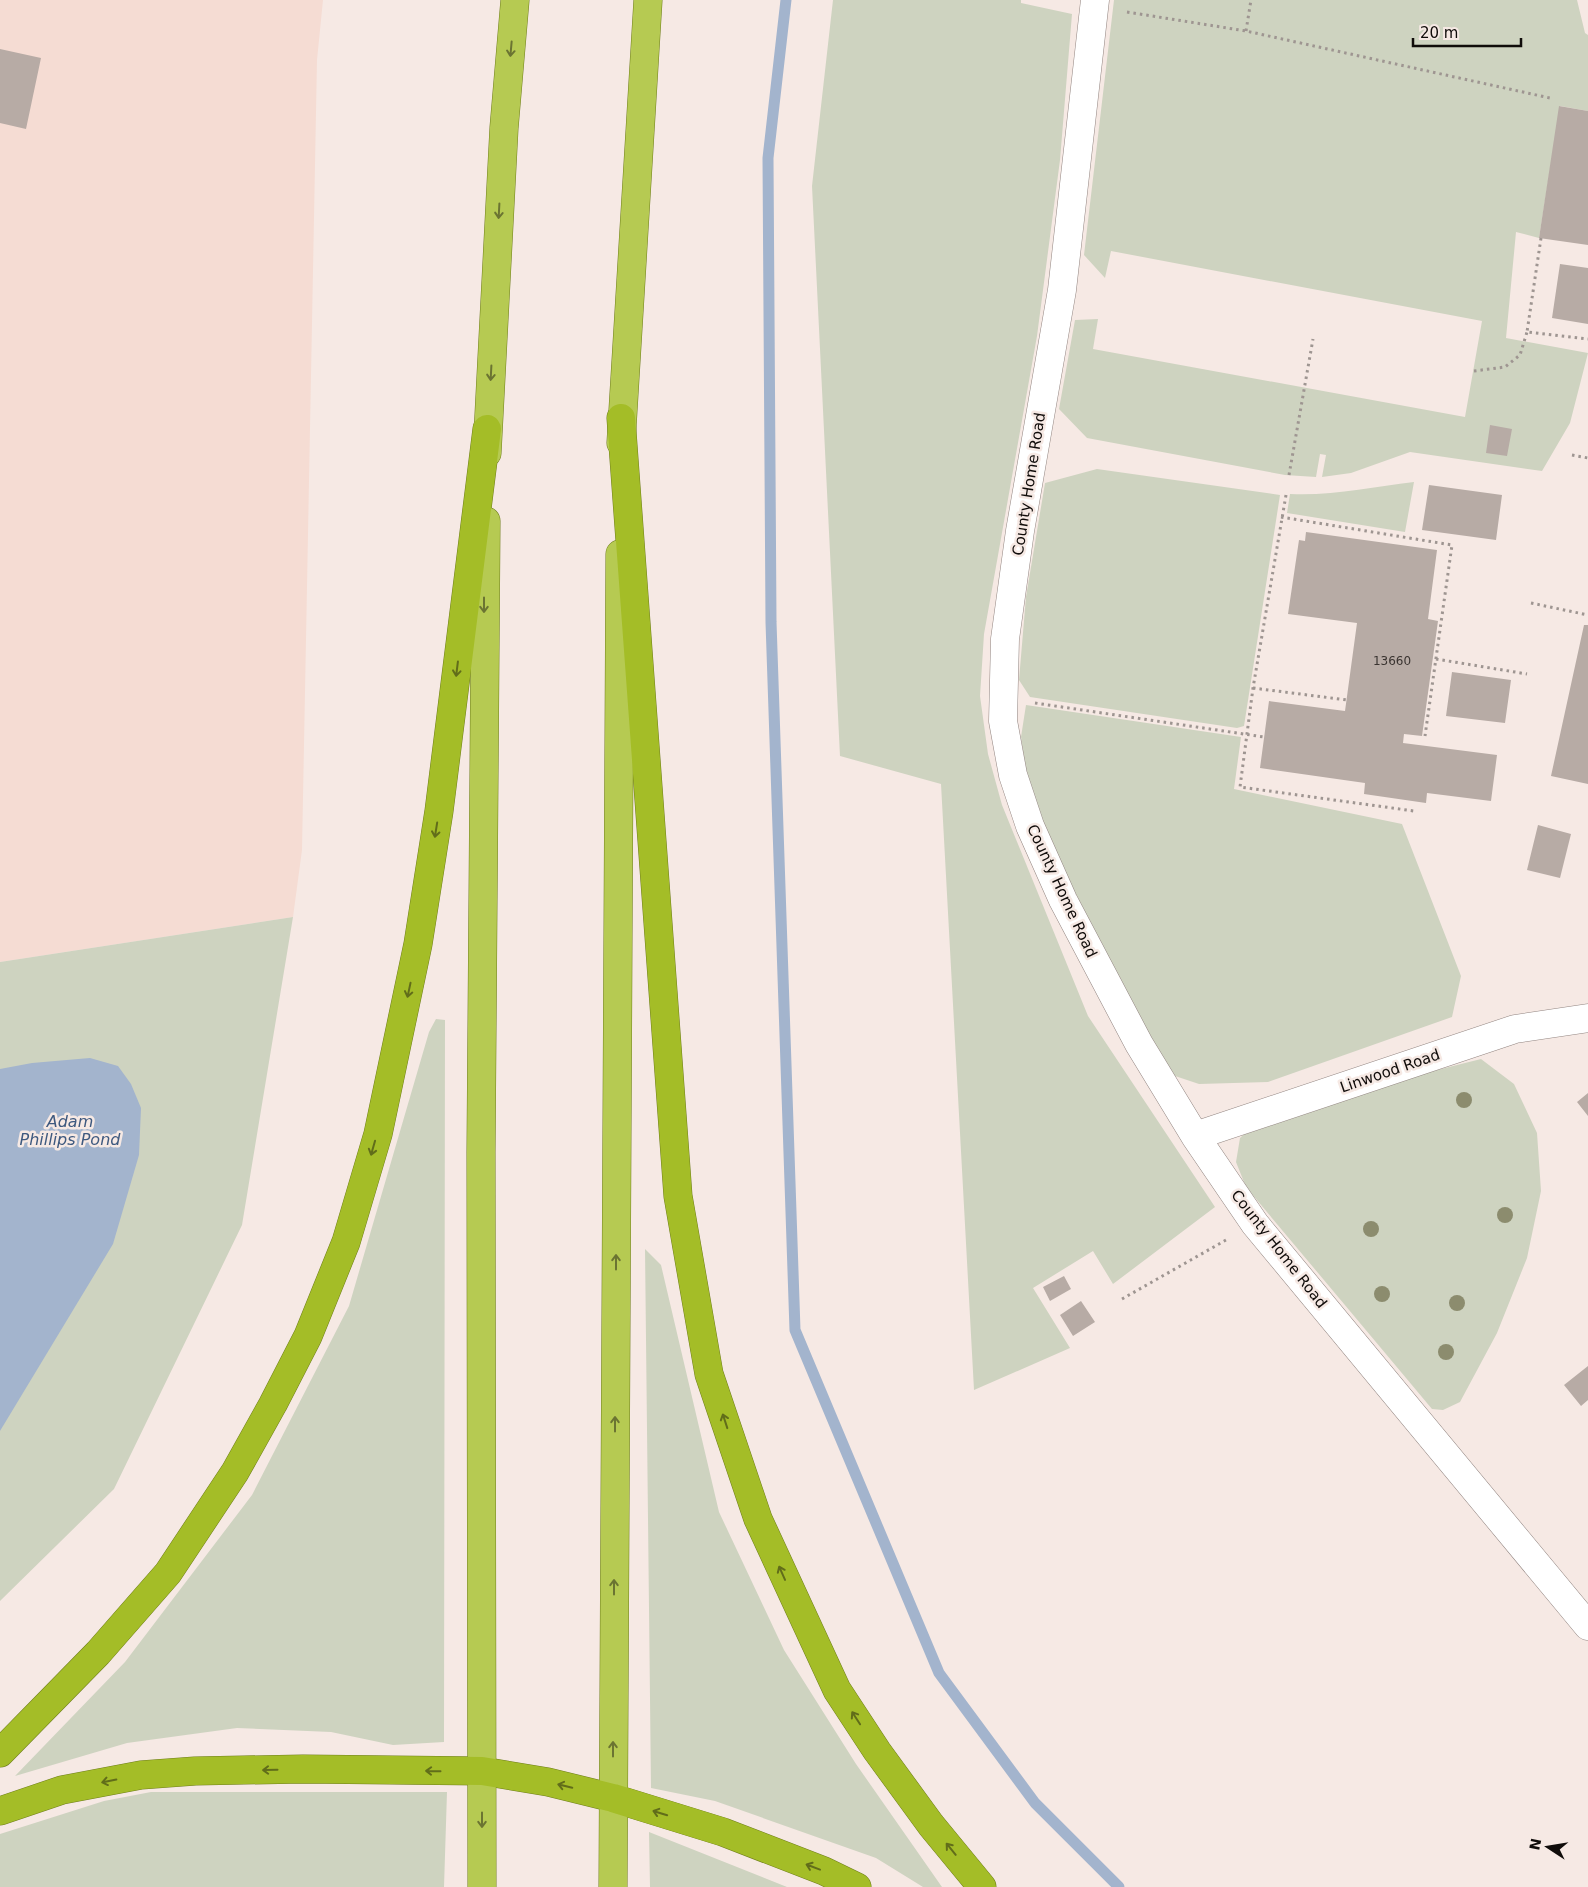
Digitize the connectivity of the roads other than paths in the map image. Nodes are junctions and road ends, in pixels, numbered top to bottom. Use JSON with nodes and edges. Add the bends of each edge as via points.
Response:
{"nodes":[{"id":1,"x":515,"y":0,"type":"edge"},
{"id":2,"x":648,"y":0,"type":"edge"},
{"id":3,"x":1094,"y":3,"type":"edge"},
{"id":4,"x":621,"y":418,"type":"junction"},
{"id":5,"x":487,"y":429,"type":"junction"},
{"id":6,"x":1588,"y":1018,"type":"edge"},
{"id":7,"x":1195,"y":1136,"type":"junction"},
{"id":8,"x":1588,"y":1626,"type":"edge"},
{"id":9,"x":0,"y":1753,"type":"edge"},
{"id":10,"x":482,"y":1771,"type":"junction"},
{"id":11,"x":612,"y":1798,"type":"junction"},
{"id":12,"x":0,"y":1811,"type":"edge"},
{"id":13,"x":482,"y":1887,"type":"edge"},
{"id":14,"x":613,"y":1887,"type":"edge"},
{"id":15,"x":857,"y":1887,"type":"edge"},
{"id":16,"x":982,"y":1887,"type":"edge"}],
"edges":[{"from":1,"to":5,"type":"highway","one_way":true,"via":[[504,128]]},
{"from":2,"to":4,"type":"highway"},
{"from":3,"to":7,"type":"street","name":"County Home Road","via":[[1062,290],[1005,639],[1003,721],[1013,775],[1030,826],[1063,900],[1134,1035]]},
{"from":11,"to":4,"type":"highway","one_way":true},
{"from":16,"to":4,"type":"highway","one_way":true,"via":[[931,1825],[837,1690],[758,1519],[709,1374],[678,1196]]},
{"from":5,"to":9,"type":"highway","one_way":true,"via":[[439,811],[418,944],[378,1134],[346,1242],[308,1336],[274,1404],[168,1572],[98,1653]]},
{"from":5,"to":10,"type":"highway","one_way":true,"via":[[481,1143]]},
{"from":6,"to":7,"type":"street","name":"Linwood Road","via":[[1515,1029]]},
{"from":7,"to":8,"type":"street","name":"County Home Road","via":[[1255,1224]]},
{"from":11,"to":10,"type":"highway","one_way":true,"via":[[548,1782]]},
{"from":10,"to":12,"type":"highway","one_way":true,"via":[[303,1769],[141,1775],[62,1790]]},
{"from":10,"to":13,"type":"highway","one_way":true},
{"from":11,"to":14,"type":"highway"},
{"from":15,"to":11,"type":"highway","one_way":true,"via":[[723,1832]]}]}
